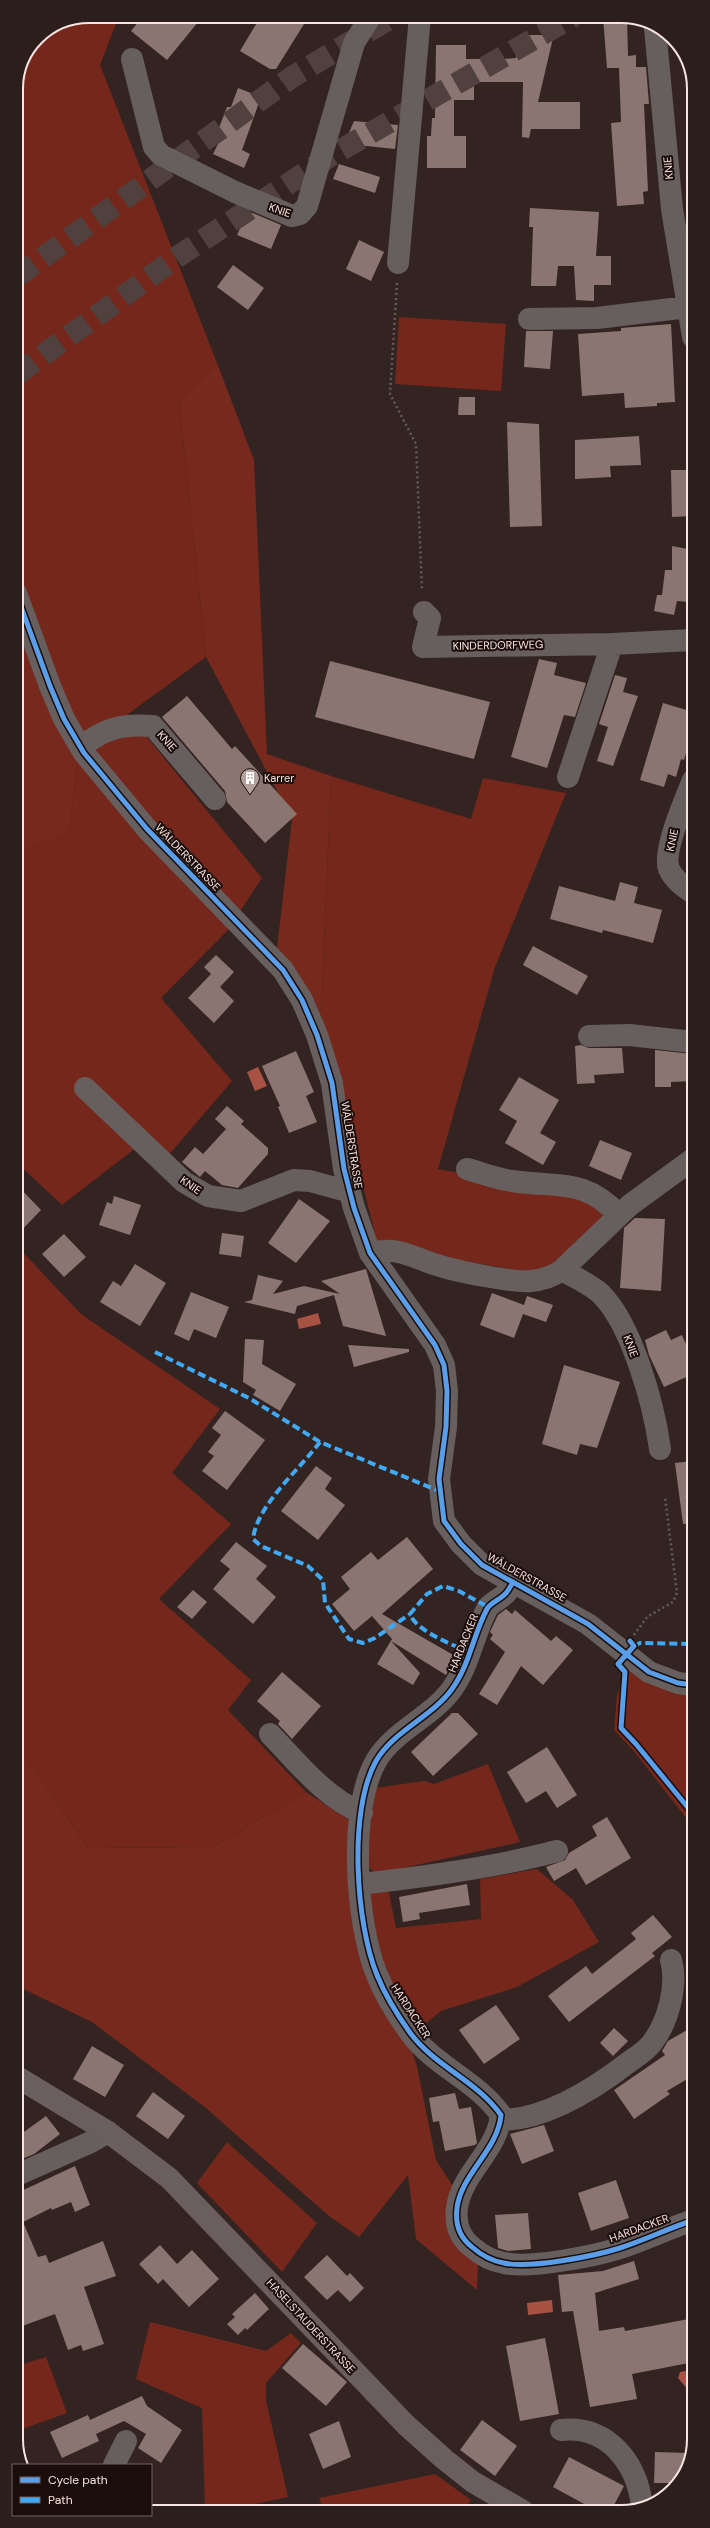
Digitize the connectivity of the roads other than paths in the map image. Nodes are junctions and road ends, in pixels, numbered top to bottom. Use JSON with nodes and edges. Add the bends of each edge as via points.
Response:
{"nodes":[{"id":1,"x":367,"y":23,"type":"edge"},
{"id":2,"x":419,"y":23,"type":"edge"},
{"id":3,"x":655,"y":33,"type":"edge"},
{"id":4,"x":132,"y":59,"type":"dead end"},
{"id":5,"x":398,"y":263,"type":"road end"},
{"id":6,"x":687,"y":301,"type":"edge"},
{"id":7,"x":687,"y":307,"type":"edge"},
{"id":8,"x":529,"y":319,"type":"dead end"},
{"id":9,"x":23,"y":612,"type":"edge"},
{"id":10,"x":424,"y":612,"type":"road end"},
{"id":11,"x":687,"y":640,"type":"edge"},
{"id":12,"x":612,"y":644,"type":"junction"},
{"id":13,"x":81,"y":747,"type":"junction"},
{"id":14,"x":568,"y":777,"type":"dead end"},
{"id":15,"x":687,"y":796,"type":"edge"},
{"id":16,"x":215,"y":799,"type":"dead end"},
{"id":17,"x":687,"y":889,"type":"edge"},
{"id":18,"x":589,"y":1036,"type":"dead end"},
{"id":19,"x":687,"y":1041,"type":"edge"},
{"id":20,"x":85,"y":1088,"type":"dead end"},
{"id":21,"x":687,"y":1163,"type":"edge"},
{"id":22,"x":467,"y":1169,"type":"dead end"},
{"id":23,"x":350,"y":1192,"type":"junction"},
{"id":24,"x":619,"y":1215,"type":"junction"},
{"id":25,"x":370,"y":1253,"type":"junction"},
{"id":26,"x":562,"y":1270,"type":"junction"},
{"id":27,"x":660,"y":1449,"type":"dead end"},
{"id":28,"x":513,"y":1582,"type":"junction"},
{"id":29,"x":687,"y":1684,"type":"edge"},
{"id":30,"x":270,"y":1734,"type":"dead end"},
{"id":31,"x":362,"y":1813,"type":"junction"},
{"id":32,"x":557,"y":1851,"type":"dead end"},
{"id":33,"x":359,"y":1884,"type":"junction"},
{"id":34,"x":671,"y":1960,"type":"dead end"},
{"id":35,"x":23,"y":2080,"type":"edge"},
{"id":36,"x":500,"y":2120,"type":"junction"},
{"id":37,"x":108,"y":2132,"type":"junction"},
{"id":38,"x":23,"y":2172,"type":"edge"},
{"id":39,"x":687,"y":2223,"type":"edge"},
{"id":40,"x":561,"y":2430,"type":"dead end"},
{"id":41,"x":126,"y":2441,"type":"dead end"},
{"id":42,"x":114,"y":2464,"type":"edge"},
{"id":43,"x":641,"y":2501,"type":"edge"},
{"id":44,"x":512,"y":2505,"type":"edge"}],
"edges":[{"from":1,"to":4,"type":"street","name":"KNIE","via":[[354,43],[307,206],[300,214],[292,216],[235,192],[161,155],[154,147]]},
{"from":2,"to":5,"type":"street"},
{"from":3,"to":6,"type":"street","name":"KNIE","via":[[672,208]]},
{"from":7,"to":8,"type":"street","via":[[597,318]]},
{"from":9,"to":13,"type":"street","name":"WÄLDERSTRASSE","via":[[50,686],[64,718]]},
{"from":10,"to":12,"type":"street","name":"KINDERDORFWEG","via":[[430,618],[423,647]]},
{"from":11,"to":12,"type":"street","name":"KINDERDORFWEG"},
{"from":12,"to":14,"type":"street"},
{"from":13,"to":16,"type":"street","name":"KNIE","via":[[99,733],[136,725],[153,726]]},
{"from":13,"to":23,"type":"street","name":"WÄLDERSTRASSE","via":[[147,829],[283,970],[302,1000],[317,1035],[332,1083],[344,1169]]},
{"from":15,"to":17,"type":"street","name":"KNIE","via":[[676,824],[669,868],[680,884]]},
{"from":18,"to":19,"type":"street","via":[[629,1035]]},
{"from":20,"to":23,"type":"street","name":"KNIE","via":[[184,1182],[208,1196],[241,1201],[294,1180],[310,1181]]},
{"from":21,"to":24,"type":"street"},
{"from":22,"to":24,"type":"street","via":[[512,1181],[567,1185],[600,1197]]},
{"from":23,"to":25,"type":"street","name":"WÄLDERSTRASSE"},
{"from":24,"to":26,"type":"street"},
{"from":25,"to":26,"type":"street","via":[[385,1249],[401,1251],[450,1269],[529,1282],[550,1278]]},
{"from":25,"to":28,"type":"street","name":"WÄLDERSTRASSE","via":[[435,1345],[444,1364],[447,1391],[446,1427],[439,1479],[444,1521],[461,1544],[482,1565]]},
{"from":26,"to":27,"type":"street","name":"KNIE","via":[[599,1292],[622,1322],[650,1404]]},
{"from":28,"to":29,"type":"street","name":"WÄLDERSTRASSE","via":[[588,1624],[649,1672],[678,1684]]},
{"from":28,"to":31,"type":"street","name":"HARDACKER","via":[[504,1595],[488,1607],[465,1669],[451,1691],[386,1748],[376,1762],[367,1785]]},
{"from":30,"to":31,"type":"street","via":[[317,1783],[343,1804]]},
{"from":31,"to":33,"type":"street","name":"HARDACKER","via":[[357,1858]]},
{"from":32,"to":33,"type":"street","via":[[451,1872]]},
{"from":33,"to":36,"type":"street","name":"HARDACKER","via":[[368,1945],[377,1976],[394,2007],[422,2047],[484,2095],[501,2115]]},
{"from":34,"to":36,"type":"street","via":[[674,1971],[672,1991],[662,2028],[651,2045],[600,2084],[583,2093],[531,2116]]},
{"from":35,"to":37,"type":"main road","name":"HASELSTAUDERSTRASSE"},
{"from":36,"to":39,"type":"street","name":"HARDACKER","via":[[495,2136],[457,2206],[456,2222],[463,2240],[481,2255],[505,2264],[524,2265],[560,2260],[620,2248]]},
{"from":37,"to":38,"type":"street"},
{"from":37,"to":44,"type":"main road","name":"HASELSTAUDERSTRASSE","via":[[185,2193],[406,2425],[473,2482]]},
{"from":40,"to":43,"type":"street","via":[[575,2428],[600,2435],[622,2453],[634,2472]]},
{"from":41,"to":42,"type":"street"}]}
